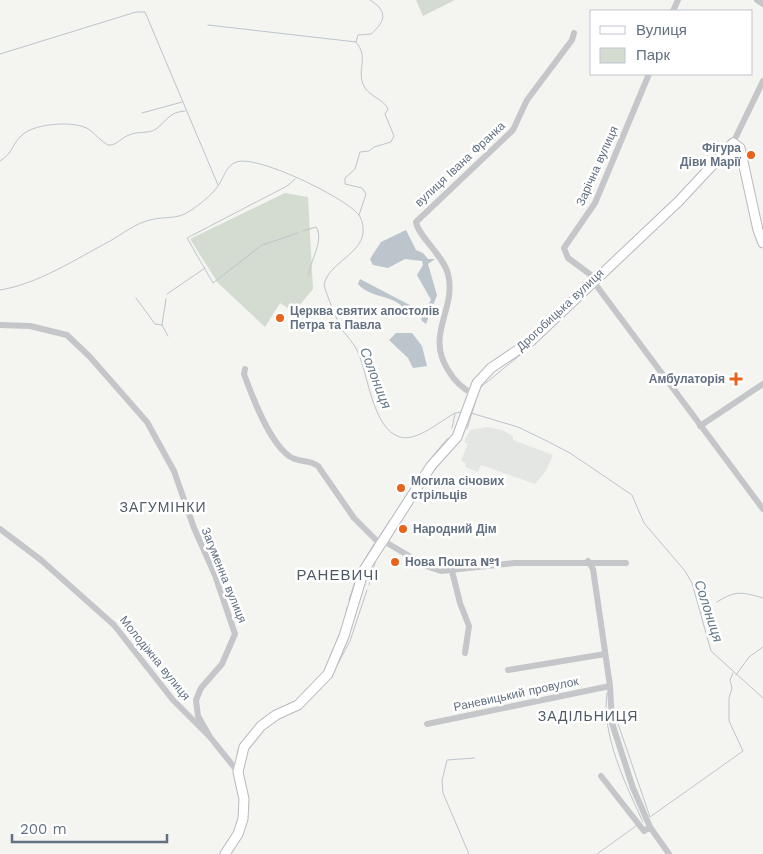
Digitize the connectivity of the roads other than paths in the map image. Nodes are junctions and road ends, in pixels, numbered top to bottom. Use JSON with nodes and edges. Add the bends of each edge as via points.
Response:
{"nodes":[{"id":1,"x":757,"y":0,"type":"edge"},
{"id":2,"x":763,"y":4,"type":"edge"},
{"id":3,"x":574,"y":34,"type":"dead end"},
{"id":4,"x":648,"y":75,"type":"edge"},
{"id":5,"x":763,"y":81,"type":"edge"},
{"id":6,"x":733,"y":143,"type":"junction"},
{"id":7,"x":762,"y":244,"type":"edge"},
{"id":8,"x":594,"y":280,"type":"junction"},
{"id":9,"x":0,"y":325,"type":"edge"},
{"id":10,"x":244,"y":369,"type":"dead end"},
{"id":11,"x":763,"y":384,"type":"edge"},
{"id":12,"x":472,"y":392,"type":"junction"},
{"id":13,"x":700,"y":426,"type":"junction"},
{"id":14,"x":763,"y":509,"type":"edge"},
{"id":15,"x":0,"y":529,"type":"edge"},
{"id":16,"x":381,"y":542,"type":"junction"},
{"id":17,"x":588,"y":561,"type":"junction"},
{"id":18,"x":626,"y":563,"type":"dead end"},
{"id":19,"x":452,"y":571,"type":"junction"},
{"id":20,"x":465,"y":653,"type":"dead end"},
{"id":21,"x":605,"y":654,"type":"junction"},
{"id":22,"x":508,"y":670,"type":"dead end"},
{"id":23,"x":610,"y":686,"type":"junction"},
{"id":24,"x":427,"y":724,"type":"dead end"},
{"id":25,"x":210,"y":737,"type":"junction"},
{"id":26,"x":238,"y":772,"type":"junction"},
{"id":27,"x":601,"y":776,"type":"dead end"},
{"id":28,"x":650,"y":827,"type":"junction"},
{"id":29,"x":225,"y":854,"type":"edge"},
{"id":30,"x":669,"y":854,"type":"edge"}],
"edges":[{"from":1,"to":2,"type":"street"},
{"from":3,"to":12,"type":"street","name":"вулиця Івана Франка","via":[[527,100],[513,130],[416,222],[444,263],[449,278],[449,294],[438,334],[441,357],[456,382]]},
{"from":4,"to":8,"type":"street","name":"Зарічна вулиця","via":[[595,203],[564,248],[568,258]]},
{"from":5,"to":6,"type":"street","name":"Дрогобицька вулиця"},
{"from":6,"to":7,"type":"street","via":[[740,148]]},
{"from":6,"to":8,"type":"street","name":"Дрогобицька вулиця","via":[[679,201]]},
{"from":8,"to":12,"type":"street","name":"Дрогобицька вулиця","via":[[532,341],[485,374]]},
{"from":8,"to":13,"type":"street"},
{"from":9,"to":25,"type":"street","name":"Загуменна вулиця","via":[[30,326],[67,335],[147,422],[174,471],[235,634],[222,664],[201,688],[196,700],[198,716]]},
{"from":10,"to":16,"type":"street","via":[[257,409],[284,451],[294,459],[310,461],[318,466],[354,518]]},
{"from":11,"to":13,"type":"street"},
{"from":12,"to":16,"type":"street","name":"Дрогобицька вулиця","via":[[455,440],[431,466]]},
{"from":13,"to":14,"type":"street"},
{"from":15,"to":25,"type":"street","name":"Молодіжна вулиця","via":[[41,560],[114,625],[173,700]]},
{"from":16,"to":19,"type":"street","via":[[432,569]]},
{"from":16,"to":26,"type":"street","name":"Дрогобицька вулиця","via":[[364,570],[344,636],[328,674],[298,705],[276,715],[256,731],[244,747]]},
{"from":17,"to":18,"type":"street"},
{"from":17,"to":19,"type":"street","via":[[514,563]]},
{"from":17,"to":21,"type":"street","via":[[593,569]]},
{"from":19,"to":20,"type":"street","via":[[470,629]]},
{"from":21,"to":22,"type":"street"},
{"from":21,"to":23,"type":"street"},
{"from":23,"to":24,"type":"street","name":"Раневицький провулок"},
{"from":23,"to":28,"type":"street","via":[[612,723],[629,778]]},
{"from":25,"to":26,"type":"street","name":"Молодіжна вулиця"},
{"from":26,"to":29,"type":"street","name":"Дрогобицька вулиця","via":[[244,799],[243,818],[238,834]]},
{"from":27,"to":28,"type":"street","via":[[644,831]]},
{"from":28,"to":30,"type":"street"}]}
